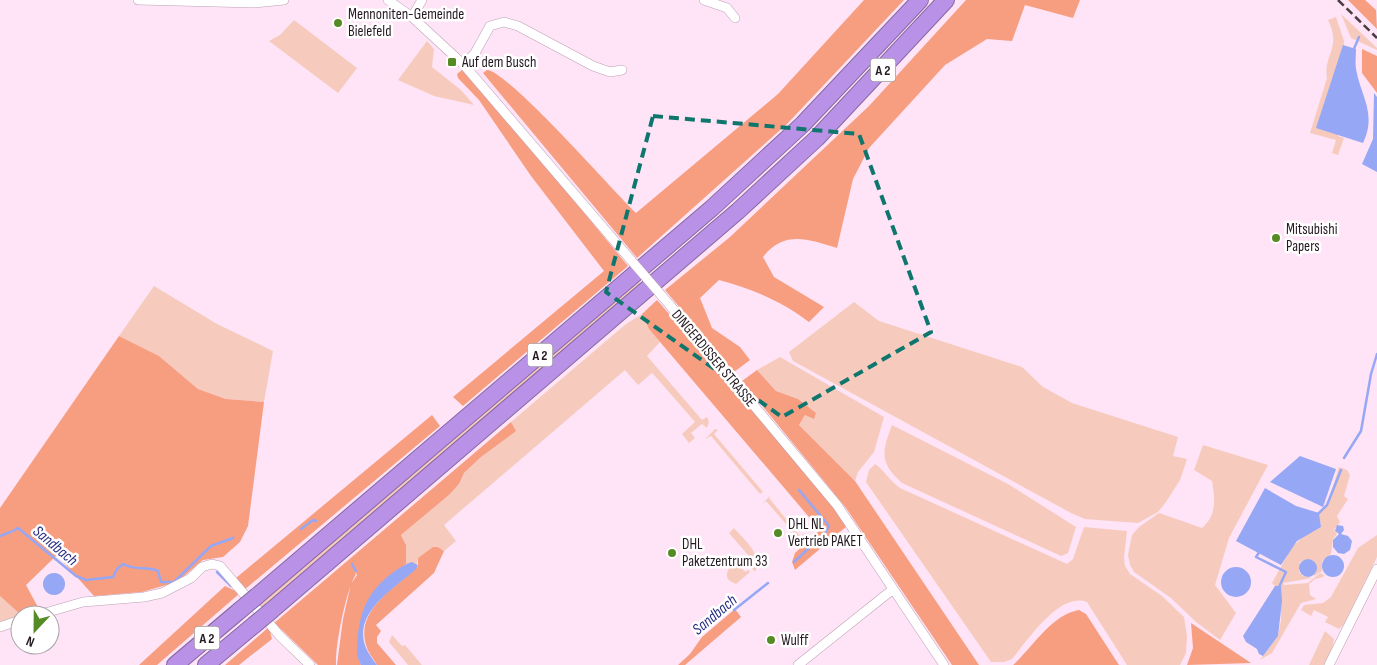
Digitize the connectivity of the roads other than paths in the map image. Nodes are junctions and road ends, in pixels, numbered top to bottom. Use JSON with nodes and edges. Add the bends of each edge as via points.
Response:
{"nodes":[{"id":1,"x":138,"y":0,"type":"edge"},
{"id":2,"x":284,"y":0,"type":"edge"},
{"id":3,"x":388,"y":0,"type":"edge"},
{"id":4,"x":422,"y":0,"type":"edge"},
{"id":5,"x":704,"y":0,"type":"edge"},
{"id":6,"x":920,"y":0,"type":"edge"},
{"id":7,"x":946,"y":0,"type":"edge"},
{"id":8,"x":412,"y":18,"type":"junction"},
{"id":9,"x":735,"y":18,"type":"dead end"},
{"id":10,"x":464,"y":65,"type":"junction"},
{"id":11,"x":622,"y":70,"type":"dead end"},
{"id":12,"x":1377,"y":569,"type":"edge"},
{"id":13,"x":892,"y":590,"type":"junction"},
{"id":14,"x":60,"y":609,"type":"edge"},
{"id":15,"x":175,"y":665,"type":"edge"},
{"id":16,"x":206,"y":665,"type":"edge"},
{"id":17,"x":310,"y":665,"type":"edge"},
{"id":18,"x":798,"y":665,"type":"edge"},
{"id":19,"x":944,"y":665,"type":"edge"},
{"id":20,"x":1329,"y":665,"type":"edge"}],
"edges":[{"from":1,"to":2,"type":"street","via":[[254,3]]},
{"from":3,"to":8,"type":"street","name":"DINGERDISSER STRASSE"},
{"from":4,"to":8,"type":"street"},
{"from":5,"to":9,"type":"street","via":[[727,8]]},
{"from":6,"to":15,"type":"highway","number":"A 2","bridge":true,"via":[[808,119],[712,208]]},
{"from":7,"to":16,"type":"highway","number":"A 2","bridge":true,"via":[[817,138],[738,211]]},
{"from":8,"to":10,"type":"street","name":"DINGERDISSER STRASSE"},
{"from":10,"to":11,"type":"street","via":[[490,26],[504,22],[604,70]]},
{"from":10,"to":13,"type":"street","name":"DINGERDISSER STRASSE","bridge":true,"via":[[837,505]]},
{"from":12,"to":20,"type":"street"},
{"from":13,"to":18,"type":"street"},
{"from":13,"to":19,"type":"street","name":"DINGERDISSER STRASSE"},
{"from":14,"to":17,"type":"street","via":[[83,602],[144,597],[162,592],[177,587],[202,567],[212,564],[220,566],[280,636]]}]}
